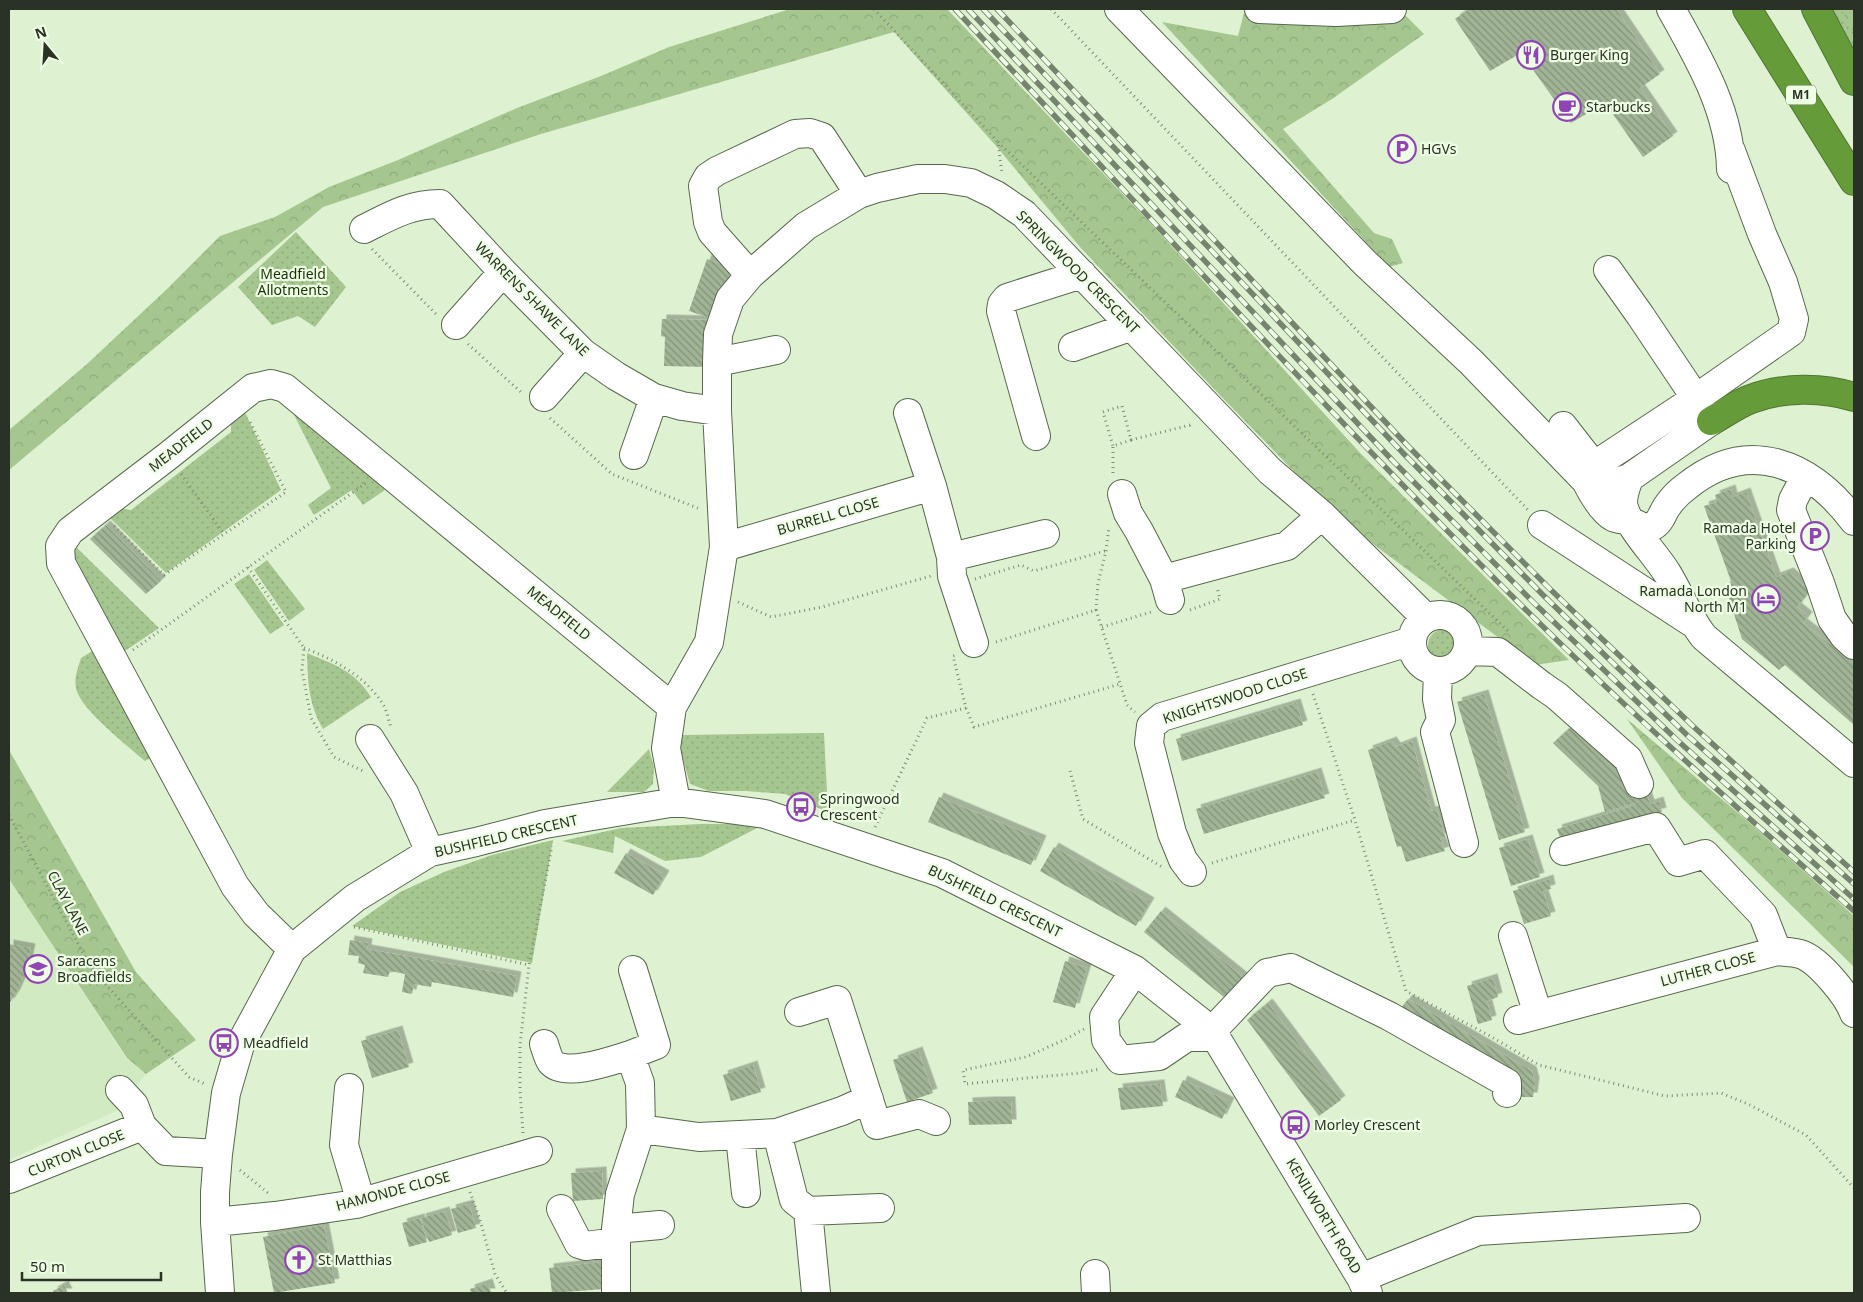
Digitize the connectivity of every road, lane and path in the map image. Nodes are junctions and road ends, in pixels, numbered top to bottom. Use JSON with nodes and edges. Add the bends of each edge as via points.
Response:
{"nodes":[{"id":1,"x":874,"y":9,"type":"edge"},
{"id":2,"x":1051,"y":9,"type":"edge"},
{"id":3,"x":1119,"y":9,"type":"edge"},
{"id":4,"x":1258,"y":9,"type":"edge"},
{"id":5,"x":1392,"y":9,"type":"edge"},
{"id":6,"x":1671,"y":9,"type":"edge"},
{"id":7,"x":1747,"y":9,"type":"edge"},
{"id":8,"x":1766,"y":9,"type":"edge"},
{"id":9,"x":1816,"y":9,"type":"edge"},
{"id":10,"x":1829,"y":9,"type":"edge"},
{"id":11,"x":1294,"y":10,"type":"edge"},
{"id":12,"x":1854,"y":63,"type":"edge"},
{"id":13,"x":1854,"y":81,"type":"edge"},
{"id":14,"x":998,"y":142,"type":"junction"},
{"id":15,"x":1731,"y":151,"type":"junction"},
{"id":16,"x":1854,"y":177,"type":"edge"},
{"id":17,"x":1854,"y":181,"type":"edge"},
{"id":18,"x":1731,"y":187,"type":"dead end"},
{"id":19,"x":859,"y":194,"type":"junction"},
{"id":20,"x":1007,"y":202,"type":"junction"},
{"id":21,"x":364,"y":229,"type":"dead end"},
{"id":22,"x":1608,"y":270,"type":"dead end"},
{"id":23,"x":503,"y":272,"type":"junction"},
{"id":24,"x":1082,"y":274,"type":"junction"},
{"id":25,"x":750,"y":275,"type":"junction"},
{"id":26,"x":456,"y":325,"type":"dead end"},
{"id":27,"x":1132,"y":326,"type":"junction"},
{"id":28,"x":1073,"y":347,"type":"dead end"},
{"id":29,"x":776,"y":350,"type":"dead end"},
{"id":30,"x":584,"y":353,"type":"junction"},
{"id":31,"x":717,"y":362,"type":"junction"},
{"id":32,"x":544,"y":397,"type":"dead end"},
{"id":33,"x":1854,"y":397,"type":"edge"},
{"id":34,"x":654,"y":398,"type":"junction"},
{"id":35,"x":239,"y":399,"type":"junction"},
{"id":36,"x":1695,"y":399,"type":"junction"},
{"id":37,"x":1208,"y":406,"type":"junction"},
{"id":38,"x":717,"y":411,"type":"junction"},
{"id":39,"x":908,"y":412,"type":"dead end"},
{"id":40,"x":1711,"y":421,"type":"junction"},
{"id":41,"x":1563,"y":426,"type":"dead end"},
{"id":42,"x":1036,"y":436,"type":"dead end"},
{"id":43,"x":1131,"y":440,"type":"dead end"},
{"id":44,"x":634,"y":455,"type":"dead end"},
{"id":45,"x":168,"y":456,"type":"junction"},
{"id":46,"x":384,"y":470,"type":"junction"},
{"id":47,"x":1806,"y":477,"type":"junction"},
{"id":48,"x":1629,"y":478,"type":"junction"},
{"id":49,"x":1586,"y":481,"type":"junction"},
{"id":50,"x":932,"y":486,"type":"junction"},
{"id":51,"x":1122,"y":494,"type":"dead end"},
{"id":52,"x":98,"y":510,"type":"junction"},
{"id":53,"x":1322,"y":514,"type":"junction"},
{"id":54,"x":1630,"y":521,"type":"junction"},
{"id":55,"x":1854,"y":521,"type":"edge"},
{"id":56,"x":1542,"y":525,"type":"joint"},
{"id":57,"x":224,"y":534,"type":"junction"},
{"id":58,"x":1045,"y":534,"type":"dead end"},
{"id":59,"x":724,"y":547,"type":"junction"},
{"id":60,"x":1106,"y":550,"type":"dead end"},
{"id":61,"x":248,"y":567,"type":"junction"},
{"id":62,"x":953,"y":570,"type":"junction"},
{"id":63,"x":717,"y":593,"type":"junction"},
{"id":64,"x":1426,"y":618,"type":"junction"},
{"id":65,"x":1693,"y":624,"type":"junction"},
{"id":66,"x":1512,"y":634,"type":"dead end"},
{"id":67,"x":1412,"y":641,"type":"junction"},
{"id":68,"x":1854,"y":643,"type":"edge"},
{"id":69,"x":977,"y":646,"type":"junction"},
{"id":70,"x":304,"y":648,"type":"junction"},
{"id":71,"x":1467,"y":651,"type":"junction"},
{"id":72,"x":114,"y":663,"type":"junction"},
{"id":73,"x":1438,"y":671,"type":"junction"},
{"id":74,"x":1120,"y":684,"type":"junction"},
{"id":75,"x":672,"y":707,"type":"junction"},
{"id":76,"x":966,"y":708,"type":"junction"},
{"id":77,"x":1151,"y":726,"type":"junction"},
{"id":78,"x":382,"y":737,"type":"joint"},
{"id":79,"x":1854,"y":764,"type":"edge"},
{"id":80,"x":1070,"y":771,"type":"dead end"},
{"id":81,"x":390,"y":772,"type":"junction"},
{"id":82,"x":1639,"y":784,"type":"dead end"},
{"id":83,"x":676,"y":802,"type":"junction"},
{"id":84,"x":9,"y":816,"type":"edge"},
{"id":85,"x":1355,"y":820,"type":"dead end"},
{"id":86,"x":557,"y":822,"type":"junction"},
{"id":87,"x":1464,"y":843,"type":"dead end"},
{"id":88,"x":867,"y":848,"type":"junction"},
{"id":89,"x":1564,"y":851,"type":"dead end"},
{"id":90,"x":430,"y":852,"type":"junction"},
{"id":91,"x":1188,"y":866,"type":"junction"},
{"id":92,"x":335,"y":914,"type":"junction"},
{"id":93,"x":1513,"y":936,"type":"dead end"},
{"id":94,"x":292,"y":949,"type":"junction"},
{"id":95,"x":1777,"y":951,"type":"junction"},
{"id":96,"x":530,"y":965,"type":"junction"},
{"id":97,"x":633,"y":970,"type":"dead end"},
{"id":98,"x":1135,"y":970,"type":"junction"},
{"id":99,"x":799,"y":1012,"type":"dead end"},
{"id":100,"x":1854,"y":1013,"type":"edge"},
{"id":101,"x":1104,"y":1017,"type":"junction"},
{"id":102,"x":1214,"y":1034,"type":"junction"},
{"id":103,"x":544,"y":1044,"type":"dead end"},
{"id":104,"x":630,"y":1055,"type":"junction"},
{"id":105,"x":1120,"y":1060,"type":"junction"},
{"id":106,"x":349,"y":1088,"type":"dead end"},
{"id":107,"x":120,"y":1090,"type":"dead end"},
{"id":108,"x":226,"y":1093,"type":"junction"},
{"id":109,"x":1507,"y":1093,"type":"dead end"},
{"id":110,"x":869,"y":1099,"type":"junction"},
{"id":111,"x":936,"y":1121,"type":"dead end"},
{"id":112,"x":142,"y":1126,"type":"junction"},
{"id":113,"x":641,"y":1129,"type":"junction"},
{"id":114,"x":777,"y":1133,"type":"junction"},
{"id":115,"x":740,"y":1136,"type":"junction"},
{"id":116,"x":532,"y":1153,"type":"joint"},
{"id":117,"x":218,"y":1158,"type":"junction"},
{"id":118,"x":463,"y":1173,"type":"junction"},
{"id":119,"x":9,"y":1179,"type":"edge"},
{"id":120,"x":746,"y":1193,"type":"dead end"},
{"id":121,"x":361,"y":1202,"type":"junction"},
{"id":122,"x":880,"y":1208,"type":"dead end"},
{"id":123,"x":561,"y":1209,"type":"dead end"},
{"id":124,"x":808,"y":1211,"type":"junction"},
{"id":125,"x":285,"y":1215,"type":"junction"},
{"id":126,"x":1686,"y":1218,"type":"dead end"},
{"id":127,"x":215,"y":1222,"type":"junction"},
{"id":128,"x":660,"y":1225,"type":"dead end"},
{"id":129,"x":616,"y":1235,"type":"junction"},
{"id":130,"x":1364,"y":1286,"type":"edge"},
{"id":131,"x":219,"y":1293,"type":"edge"},
{"id":132,"x":507,"y":1293,"type":"edge"},
{"id":133,"x":616,"y":1293,"type":"edge"},
{"id":134,"x":816,"y":1293,"type":"edge"}],
"edges":[{"from":1,"to":14,"type":"path"},
{"from":2,"to":56,"type":"path"},
{"from":3,"to":49,"type":"street","via":[[1365,263],[1471,362]]},
{"from":4,"to":11,"type":"street"},
{"from":5,"to":11,"type":"street"},
{"from":6,"to":15,"type":"street","via":[[1707,76],[1725,122]]},
{"from":7,"to":17,"type":"highway","number":"M1"},
{"from":8,"to":16,"type":"highway","number":"M1"},
{"from":9,"to":13,"type":"highway"},
{"from":10,"to":12,"type":"highway"},
{"from":14,"to":20,"type":"path"},
{"from":14,"to":66,"type":"path"},
{"from":15,"to":18,"type":"street"},
{"from":15,"to":36,"type":"street","via":[[1794,319],[1791,332]]},
{"from":19,"to":20,"type":"street","name":"SPRINGWOOD CRESCENT","via":[[918,179],[945,179],[972,183]]},
{"from":19,"to":25,"type":"street","name":"SPRINGWOOD CRESCENT","via":[[806,226]]},
{"from":19,"to":25,"type":"street","via":[[822,137],[810,133],[795,134],[708,177],[703,186],[712,232]]},
{"from":20,"to":24,"type":"street","name":"SPRINGWOOD CRESCENT","via":[[1024,214]]},
{"from":21,"to":23,"type":"street","name":"WARRENS SHAWE LANE","via":[[401,210],[417,205],[440,204]]},
{"from":22,"to":36,"type":"street"},
{"from":23,"to":26,"type":"street"},
{"from":23,"to":30,"type":"street","name":"WARRENS SHAWE LANE"},
{"from":24,"to":27,"type":"street","name":"SPRINGWOOD CRESCENT"},
{"from":24,"to":42,"type":"street","via":[[1007,298],[1002,304],[1001,311]]},
{"from":25,"to":31,"type":"street","name":"SPRINGWOOD CRESCENT","via":[[730,299],[718,334]]},
{"from":27,"to":28,"type":"street"},
{"from":27,"to":37,"type":"street","name":"SPRINGWOOD CRESCENT"},
{"from":29,"to":31,"type":"street"},
{"from":30,"to":32,"type":"street"},
{"from":30,"to":34,"type":"street","name":"WARRENS SHAWE LANE"},
{"from":31,"to":38,"type":"street","name":"SPRINGWOOD CRESCENT"},
{"from":33,"to":40,"type":"highway","via":[[1830,391],[1774,392],[1750,399]]},
{"from":34,"to":38,"type":"street","name":"WARRENS SHAWE LANE"},
{"from":34,"to":44,"type":"street"},
{"from":35,"to":45,"type":"street","name":"MEADFIELD"},
{"from":35,"to":46,"type":"street","name":"MEADFIELD","via":[[253,388],[271,384],[285,388]]},
{"from":35,"to":57,"type":"path","via":[[286,492]]},
{"from":36,"to":40,"type":"street"},
{"from":36,"to":41,"type":"street","via":[[1594,464]]},
{"from":37,"to":43,"type":"path","via":[[1190,425]]},
{"from":37,"to":53,"type":"street","name":"SPRINGWOOD CRESCENT","via":[[1270,471]]},
{"from":38,"to":59,"type":"street","name":"SPRINGWOOD CRESCENT"},
{"from":39,"to":50,"type":"street"},
{"from":40,"to":48,"type":"street"},
{"from":45,"to":52,"type":"street","name":"MEADFIELD"},
{"from":45,"to":57,"type":"path"},
{"from":46,"to":61,"type":"path"},
{"from":46,"to":75,"type":"street","name":"MEADFIELD"},
{"from":47,"to":54,"type":"street","via":[[1789,466],[1773,462],[1756,460],[1718,466],[1686,486],[1668,505],[1657,524],[1650,528]]},
{"from":47,"to":55,"type":"street","via":[[1830,493]]},
{"from":47,"to":68,"type":"street","via":[[1791,510],[1832,619],[1844,636]]},
{"from":48,"to":49,"type":"street","via":[[1606,485]]},
{"from":48,"to":54,"type":"street","via":[[1623,507]]},
{"from":49,"to":54,"type":"street","via":[[1594,497],[1613,517]]},
{"from":50,"to":59,"type":"street","name":"BURRELL CLOSE"},
{"from":50,"to":62,"type":"street"},
{"from":51,"to":53,"type":"street","via":[[1128,513],[1167,590],[1287,546]]},
{"from":52,"to":57,"type":"path","via":[[164,575]]},
{"from":52,"to":72,"type":"street","name":"MEADFIELD","via":[[70,531],[60,546],[61,563]]},
{"from":53,"to":64,"type":"street","name":"SPRINGWOOD CRESCENT"},
{"from":54,"to":65,"type":"street","via":[[1667,573]]},
{"from":56,"to":65,"type":"street"},
{"from":58,"to":62,"type":"street"},
{"from":59,"to":63,"type":"street","name":"SPRINGWOOD CRESCENT"},
{"from":60,"to":62,"type":"path","via":[[1034,571],[1021,566]]},
{"from":61,"to":70,"type":"path"},
{"from":61,"to":72,"type":"path"},
{"from":62,"to":63,"type":"path","via":[[822,607],[771,617]]},
{"from":62,"to":69,"type":"street"},
{"from":63,"to":75,"type":"street","name":"SPRINGWOOD CRESCENT","via":[[709,642]]},
{"from":64,"to":67,"type":"street","via":[[1414,632]]},
{"from":64,"to":71,"type":"street","via":[[1435,615],[1454,618],[1466,633]]},
{"from":65,"to":79,"type":"street","via":[[1704,637]]},
{"from":67,"to":73,"type":"street","via":[[1416,658],[1422,665]]},
{"from":67,"to":77,"type":"street","name":"KNIGHTSWOOD CLOSE","via":[[1162,717]]},
{"from":69,"to":74,"type":"path","via":[[1096,610]]},
{"from":69,"to":76,"type":"path","via":[[953,656]]},
{"from":70,"to":78,"type":"path","via":[[345,666],[367,685],[384,706]]},
{"from":70,"to":81,"type":"path","via":[[302,670],[311,718],[334,757],[371,774]]},
{"from":71,"to":73,"type":"street","via":[[1456,666]]},
{"from":71,"to":82,"type":"street","via":[[1498,652],[1558,696],[1628,758]]},
{"from":72,"to":94,"type":"street","name":"MEADFIELD","via":[[235,886],[256,914]]},
{"from":73,"to":87,"type":"street","via":[[1441,720],[1435,732]]},
{"from":74,"to":76,"type":"path","via":[[974,727]]},
{"from":74,"to":77,"type":"path","via":[[1127,705]]},
{"from":75,"to":83,"type":"street","name":"SPRINGWOOD CRESCENT","via":[[666,748]]},
{"from":76,"to":88,"type":"path","via":[[927,718]]},
{"from":77,"to":91,"type":"street","name":"KNIGHTSWOOD CLOSE","via":[[1149,743],[1172,833]]},
{"from":78,"to":81,"type":"street"},
{"from":80,"to":91,"type":"path","via":[[1083,819],[1166,870]]},
{"from":81,"to":90,"type":"street","via":[[404,793]]},
{"from":83,"to":86,"type":"street","name":"BUSHFIELD CRESCENT"},
{"from":83,"to":88,"type":"street","name":"BUSHFIELD CRESCENT","via":[[765,814]]},
{"from":84,"to":108,"type":"path","name":"CLAY LANE","via":[[91,968],[189,1077]]},
{"from":85,"to":91,"type":"path","via":[[1208,864]]},
{"from":86,"to":90,"type":"street","name":"BUSHFIELD CRESCENT"},
{"from":86,"to":96,"type":"path"},
{"from":88,"to":98,"type":"street","name":"BUSHFIELD CRESCENT","via":[[942,873]]},
{"from":89,"to":95,"type":"street","via":[[1656,827],[1678,862],[1705,854],[1763,915]]},
{"from":90,"to":92,"type":"street","name":"BUSHFIELD CRESCENT"},
{"from":92,"to":94,"type":"street","name":"BUSHFIELD CRESCENT"},
{"from":92,"to":96,"type":"path","via":[[349,926]]},
{"from":93,"to":95,"type":"street","name":"LUTHER CLOSE","via":[[1528,1017]]},
{"from":94,"to":108,"type":"street","name":"BUSHFIELD CRESCENT","via":[[240,1045]]},
{"from":95,"to":100,"type":"street","name":"LUTHER CLOSE","via":[[1802,954],[1827,973],[1851,1004]]},
{"from":96,"to":116,"type":"path","via":[[520,1045],[520,1090],[522,1126]]},
{"from":97,"to":104,"type":"street","via":[[656,1045]]},
{"from":98,"to":101,"type":"street"},
{"from":98,"to":102,"type":"street","name":"BUSHFIELD CRESCENT"},
{"from":99,"to":110,"type":"street","via":[[837,1000]]},
{"from":101,"to":105,"type":"street","via":[[1106,1040]]},
{"from":101,"to":105,"type":"path","via":[[1026,1057],[963,1070],[965,1084],[1080,1073],[1112,1067]]},
{"from":102,"to":105,"type":"street","via":[[1187,1037],[1159,1056]]},
{"from":102,"to":109,"type":"street","via":[[1267,973],[1291,968],[1389,1016],[1507,1082]]},
{"from":102,"to":130,"type":"street","name":"KENILWORTH ROAD"},
{"from":103,"to":104,"type":"street","via":[[551,1062],[563,1069]]},
{"from":104,"to":113,"type":"street","via":[[640,1083]]},
{"from":106,"to":121,"type":"street","via":[[344,1145]]},
{"from":107,"to":112,"type":"street","via":[[134,1106]]},
{"from":108,"to":117,"type":"street","name":"BUSHFIELD CRESCENT"},
{"from":110,"to":111,"type":"street","via":[[877,1125],[918,1114]]},
{"from":110,"to":114,"type":"street"},
{"from":112,"to":117,"type":"street","via":[[166,1151]]},
{"from":112,"to":119,"type":"street","name":"CURTON CLOSE"},
{"from":113,"to":115,"type":"street","via":[[699,1137]]},
{"from":113,"to":129,"type":"street","via":[[620,1194]]},
{"from":114,"to":115,"type":"street"},
{"from":114,"to":124,"type":"street","via":[[794,1200]]},
{"from":115,"to":120,"type":"street"},
{"from":116,"to":118,"type":"street","name":"HAMONDE CLOSE"},
{"from":117,"to":125,"type":"path","via":[[233,1163],[280,1204]]},
{"from":117,"to":127,"type":"street","name":"BUSHFIELD CRESCENT"},
{"from":118,"to":121,"type":"street","name":"HAMONDE CLOSE"},
{"from":118,"to":132,"type":"path","via":[[495,1274]]},
{"from":121,"to":125,"type":"street","name":"HAMONDE CLOSE"},
{"from":122,"to":124,"type":"street"},
{"from":123,"to":129,"type":"street","via":[[579,1244],[586,1246]]},
{"from":124,"to":134,"type":"street"},
{"from":125,"to":127,"type":"street","name":"HAMONDE CLOSE"},
{"from":126,"to":130,"type":"street","via":[[1478,1231]]},
{"from":127,"to":131,"type":"street","name":"BUSHFIELD CRESCENT"},
{"from":128,"to":129,"type":"street"},
{"from":129,"to":133,"type":"street"}]}
